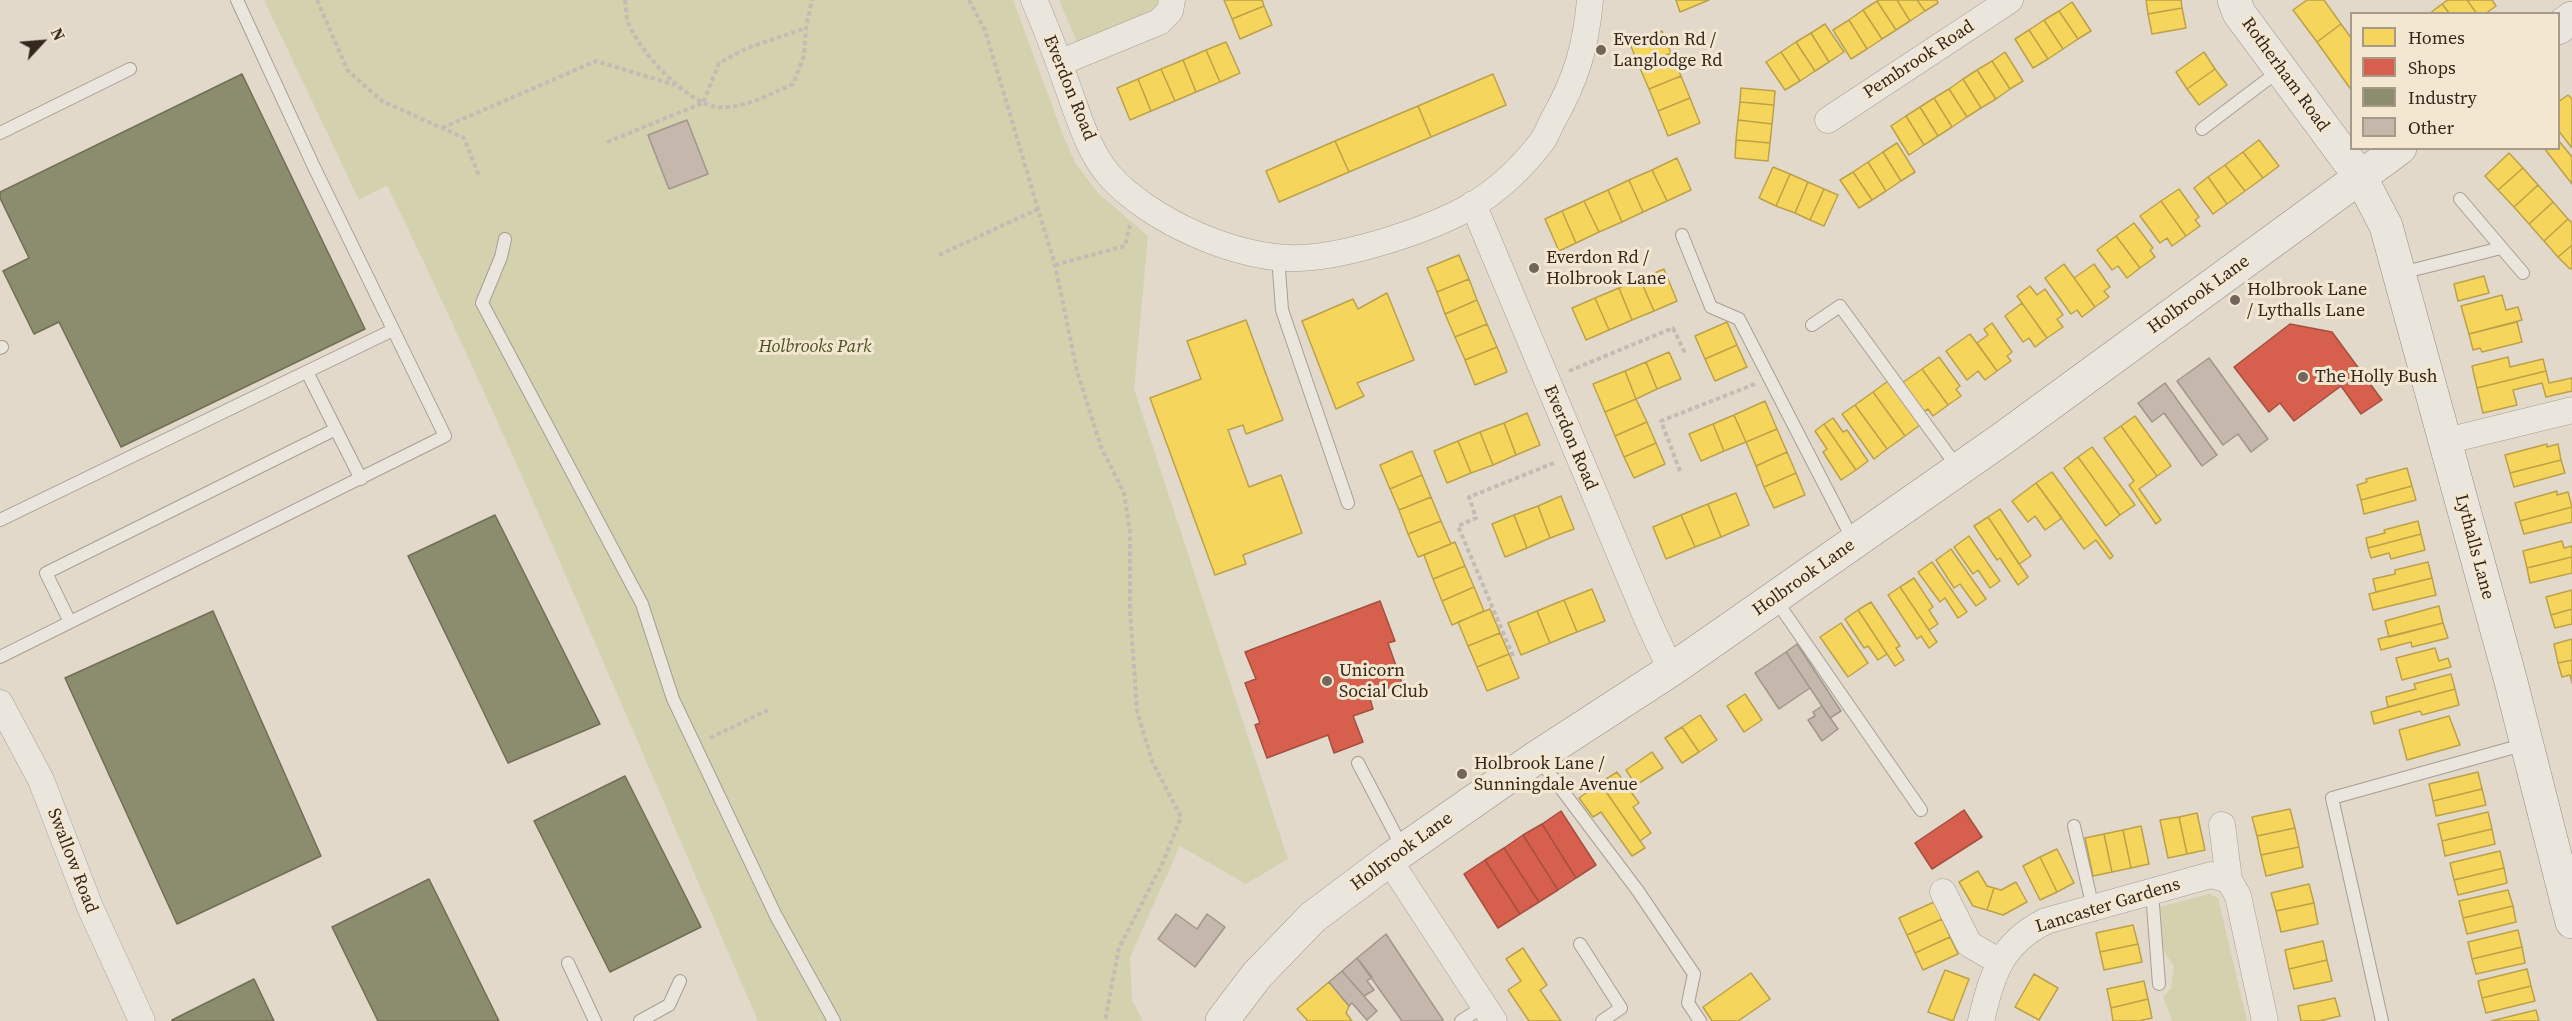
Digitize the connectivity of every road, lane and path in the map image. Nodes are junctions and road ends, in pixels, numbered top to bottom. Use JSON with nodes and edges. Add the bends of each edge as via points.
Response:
{"nodes":[{"id":1,"x":237,"y":0,"type":"edge"},
{"id":2,"x":317,"y":0,"type":"edge"},
{"id":3,"x":625,"y":0,"type":"edge"},
{"id":4,"x":812,"y":0,"type":"edge"},
{"id":5,"x":969,"y":0,"type":"edge"},
{"id":6,"x":1034,"y":0,"type":"edge"},
{"id":7,"x":1172,"y":0,"type":"edge"},
{"id":8,"x":1590,"y":0,"type":"edge"},
{"id":9,"x":2234,"y":0,"type":"edge"},
{"id":10,"x":1995,"y":4,"type":"edge"},
{"id":11,"x":2572,"y":18,"type":"edge"},
{"id":12,"x":2560,"y":27,"type":"edge"},
{"id":13,"x":806,"y":28,"type":"junction"},
{"id":14,"x":1059,"y":63,"type":"junction"},
{"id":15,"x":130,"y":69,"type":"dead end"},
{"id":16,"x":2281,"y":70,"type":"junction"},
{"id":17,"x":675,"y":86,"type":"junction"},
{"id":18,"x":703,"y":103,"type":"junction"},
{"id":19,"x":1828,"y":120,"type":"dead end"},
{"id":20,"x":441,"y":128,"type":"junction"},
{"id":21,"x":2202,"y":129,"type":"dead end"},
{"id":22,"x":0,"y":133,"type":"edge"},
{"id":23,"x":607,"y":142,"type":"dead end"},
{"id":24,"x":2397,"y":150,"type":"edge"},
{"id":25,"x":479,"y":176,"type":"dead end"},
{"id":26,"x":2361,"y":178,"type":"junction"},
{"id":27,"x":2460,"y":199,"type":"dead end"},
{"id":28,"x":1143,"y":203,"type":"junction"},
{"id":29,"x":1473,"y":204,"type":"junction"},
{"id":30,"x":1038,"y":208,"type":"junction"},
{"id":31,"x":1682,"y":235,"type":"dead end"},
{"id":32,"x":505,"y":239,"type":"dead end"},
{"id":33,"x":2501,"y":248,"type":"junction"},
{"id":34,"x":939,"y":255,"type":"dead end"},
{"id":35,"x":1278,"y":256,"type":"junction"},
{"id":36,"x":1055,"y":265,"type":"junction"},
{"id":37,"x":2401,"y":273,"type":"junction"},
{"id":38,"x":2523,"y":273,"type":"dead end"},
{"id":39,"x":1812,"y":325,"type":"dead end"},
{"id":40,"x":393,"y":330,"type":"junction"},
{"id":41,"x":1685,"y":353,"type":"dead end"},
{"id":42,"x":307,"y":372,"type":"junction"},
{"id":43,"x":1770,"y":379,"type":"junction"},
{"id":44,"x":1546,"y":380,"type":"junction"},
{"id":45,"x":2572,"y":410,"type":"edge"},
{"id":46,"x":336,"y":429,"type":"junction"},
{"id":47,"x":2446,"y":441,"type":"junction"},
{"id":48,"x":1577,"y":454,"type":"junction"},
{"id":49,"x":1959,"y":469,"type":"junction"},
{"id":50,"x":1680,"y":471,"type":"dead end"},
{"id":51,"x":361,"y":478,"type":"junction"},
{"id":52,"x":1348,"y":503,"type":"dead end"},
{"id":53,"x":0,"y":520,"type":"edge"},
{"id":54,"x":1854,"y":542,"type":"junction"},
{"id":55,"x":1774,"y":598,"type":"junction"},
{"id":56,"x":70,"y":622,"type":"junction"},
{"id":57,"x":1513,"y":656,"type":"dead end"},
{"id":58,"x":0,"y":657,"type":"edge"},
{"id":59,"x":1671,"y":670,"type":"junction"},
{"id":60,"x":0,"y":703,"type":"edge"},
{"id":61,"x":768,"y":710,"type":"dead end"},
{"id":62,"x":2527,"y":744,"type":"junction"},
{"id":63,"x":695,"y":745,"type":"junction"},
{"id":64,"x":1537,"y":757,"type":"junction"},
{"id":65,"x":1358,"y":763,"type":"dead end"},
{"id":66,"x":1921,"y":810,"type":"dead end"},
{"id":67,"x":2222,"y":825,"type":"dead end"},
{"id":68,"x":2074,"y":826,"type":"dead end"},
{"id":69,"x":1396,"y":855,"type":"junction"},
{"id":70,"x":2229,"y":880,"type":"junction"},
{"id":71,"x":1943,"y":892,"type":"dead end"},
{"id":72,"x":2152,"y":892,"type":"junction"},
{"id":73,"x":2570,"y":907,"type":"edge"},
{"id":74,"x":2093,"y":908,"type":"junction"},
{"id":75,"x":1580,"y":944,"type":"dead end"},
{"id":76,"x":2000,"y":962,"type":"junction"},
{"id":77,"x":568,"y":963,"type":"dead end"},
{"id":78,"x":680,"y":981,"type":"dead end"},
{"id":79,"x":2159,"y":984,"type":"dead end"},
{"id":80,"x":1489,"y":1013,"type":"edge"},
{"id":81,"x":142,"y":1021,"type":"edge"},
{"id":82,"x":595,"y":1021,"type":"edge"},
{"id":83,"x":640,"y":1021,"type":"edge"},
{"id":84,"x":834,"y":1021,"type":"edge"},
{"id":85,"x":1105,"y":1021,"type":"edge"},
{"id":86,"x":1222,"y":1021,"type":"edge"},
{"id":87,"x":1461,"y":1021,"type":"edge"},
{"id":88,"x":1602,"y":1021,"type":"edge"},
{"id":89,"x":1700,"y":1021,"type":"edge"},
{"id":90,"x":1981,"y":1021,"type":"edge"},
{"id":91,"x":2265,"y":1021,"type":"edge"},
{"id":92,"x":2382,"y":1021,"type":"edge"}],
"edges":[{"from":1,"to":40,"type":"lane"},
{"from":2,"to":20,"type":"path","via":[[348,71],[382,101]]},
{"from":3,"to":17,"type":"path","via":[[627,20]]},
{"from":4,"to":13,"type":"path"},
{"from":5,"to":30,"type":"path","via":[[985,30]]},
{"from":6,"to":14,"type":"street","name":"Everdon Road"},
{"from":7,"to":14,"type":"street","via":[[1170,11],[1159,22]]},
{"from":8,"to":29,"type":"street","name":"Everdon Road","via":[[1579,67],[1541,143],[1509,177]]},
{"from":9,"to":16,"type":"street","name":"Rotherham Road","via":[[2239,13]]},
{"from":10,"to":19,"type":"street","name":"Pembrook Road"},
{"from":11,"to":12,"type":"street"},
{"from":13,"to":18,"type":"path","via":[[747,48],[719,63]]},
{"from":13,"to":18,"type":"path","via":[[804,56],[793,84],[758,100],[718,107]]},
{"from":14,"to":28,"type":"street","name":"Everdon Road","via":[[1087,139],[1108,174]]},
{"from":15,"to":22,"type":"lane"},
{"from":16,"to":21,"type":"lane"},
{"from":16,"to":26,"type":"street","name":"Rotherham Road"},
{"from":17,"to":18,"type":"path"},
{"from":17,"to":20,"type":"path","via":[[596,61]]},
{"from":18,"to":23,"type":"path"},
{"from":20,"to":25,"type":"path","via":[[464,138]]},
{"from":24,"to":26,"type":"street","name":"Holbrook Lane"},
{"from":26,"to":37,"type":"street","name":"Lythalls Lane","via":[[2386,226]]},
{"from":26,"to":49,"type":"street","name":"Holbrook Lane"},
{"from":27,"to":33,"type":"lane"},
{"from":28,"to":35,"type":"street","name":"Everdon Road","via":[[1173,224],[1208,240]]},
{"from":28,"to":36,"type":"path","via":[[1130,225],[1125,246]]},
{"from":29,"to":35,"type":"street","name":"Everdon Road","via":[[1347,253]]},
{"from":29,"to":44,"type":"street","name":"Everdon Road"},
{"from":30,"to":34,"type":"path"},
{"from":30,"to":36,"type":"path"},
{"from":31,"to":43,"type":"lane","via":[[1711,307],[1738,319]]},
{"from":32,"to":63,"type":"lane","via":[[482,303],[642,604],[673,699]]},
{"from":33,"to":37,"type":"lane"},
{"from":33,"to":38,"type":"lane"},
{"from":35,"to":52,"type":"lane","via":[[1282,310]]},
{"from":36,"to":85,"type":"path","via":[[1077,371],[1101,447],[1124,493],[1130,530],[1130,611],[1137,711],[1152,761],[1181,817],[1164,860],[1119,948]]},
{"from":37,"to":47,"type":"street","name":"Lythalls Lane"},
{"from":39,"to":49,"type":"lane","via":[[1840,306]]},
{"from":40,"to":42,"type":"lane"},
{"from":40,"to":51,"type":"lane","via":[[445,436]]},
{"from":41,"to":44,"type":"path","via":[[1673,328]]},
{"from":42,"to":46,"type":"lane"},
{"from":42,"to":53,"type":"lane"},
{"from":43,"to":50,"type":"path","via":[[1661,421]]},
{"from":43,"to":54,"type":"lane"},
{"from":44,"to":48,"type":"street","name":"Everdon Road"},
{"from":45,"to":47,"type":"street"},
{"from":46,"to":51,"type":"lane"},
{"from":46,"to":56,"type":"lane","via":[[46,573]]},
{"from":47,"to":62,"type":"street","name":"Lythalls Lane"},
{"from":48,"to":57,"type":"path","via":[[1469,497],[1476,518],[1458,526]]},
{"from":48,"to":59,"type":"street","name":"Everdon Road"},
{"from":49,"to":54,"type":"street","name":"Holbrook Lane"},
{"from":51,"to":56,"type":"lane"},
{"from":54,"to":55,"type":"street","name":"Holbrook Lane"},
{"from":55,"to":59,"type":"street","name":"Holbrook Lane"},
{"from":55,"to":66,"type":"lane"},
{"from":56,"to":58,"type":"lane"},
{"from":59,"to":64,"type":"street","name":"Holbrook Lane"},
{"from":60,"to":81,"type":"street","name":"Swallow Road","via":[[41,780],[90,907]]},
{"from":61,"to":63,"type":"path"},
{"from":62,"to":73,"type":"street","name":"Lythalls Lane"},
{"from":62,"to":92,"type":"lane","via":[[2332,798]]},
{"from":63,"to":84,"type":"lane","via":[[776,916]]},
{"from":64,"to":69,"type":"street","name":"Holbrook Lane"},
{"from":64,"to":89,"type":"lane","via":[[1638,891],[1694,974],[1688,1004]]},
{"from":65,"to":69,"type":"lane"},
{"from":67,"to":70,"type":"street"},
{"from":68,"to":74,"type":"lane"},
{"from":69,"to":80,"type":"street"},
{"from":69,"to":86,"type":"street","name":"Holbrook Lane","via":[[1313,917],[1257,975]]},
{"from":70,"to":72,"type":"street","name":"Lancaster Gardens","via":[[2211,875]]},
{"from":70,"to":91,"type":"street","via":[[2238,896]]},
{"from":71,"to":76,"type":"street","via":[[1969,944]]},
{"from":72,"to":74,"type":"street","name":"Lancaster Gardens"},
{"from":72,"to":79,"type":"lane"},
{"from":74,"to":76,"type":"street","name":"Lancaster Gardens","via":[[2026,931]]},
{"from":75,"to":88,"type":"lane","via":[[1622,1008]]},
{"from":76,"to":90,"type":"street","name":"Lancaster Gardens"},
{"from":77,"to":82,"type":"lane"},
{"from":78,"to":83,"type":"lane","via":[[669,1005]]},
{"from":80,"to":87,"type":"lane"}]}
